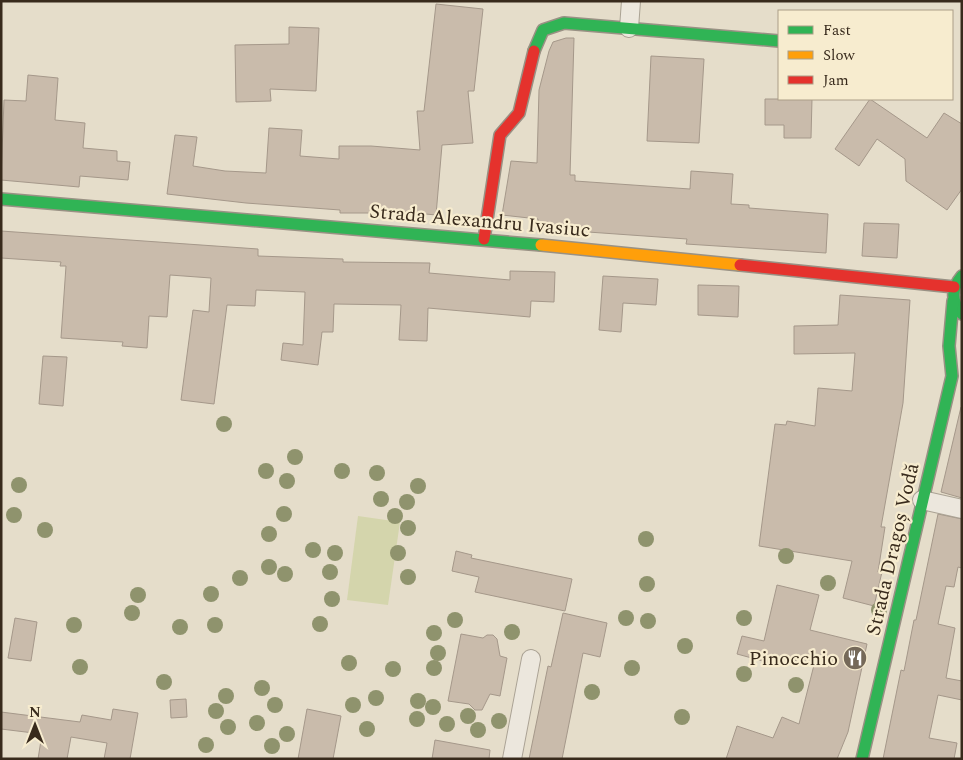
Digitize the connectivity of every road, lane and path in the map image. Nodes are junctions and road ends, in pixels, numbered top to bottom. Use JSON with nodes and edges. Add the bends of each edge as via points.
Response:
{"nodes":[{"id":1,"x":631,"y":1,"type":"edge"},
{"id":2,"x":629,"y":28,"type":"junction"},
{"id":3,"x":778,"y":41,"type":"edge"},
{"id":4,"x":1,"y":200,"type":"edge"},
{"id":5,"x":484,"y":239,"type":"junction"},
{"id":6,"x":962,"y":276,"type":"edge"},
{"id":7,"x":954,"y":287,"type":"junction"},
{"id":8,"x":953,"y":301,"type":"junction"},
{"id":9,"x":962,"y":314,"type":"edge"},
{"id":10,"x":962,"y":367,"type":"edge"},
{"id":11,"x":952,"y":376,"type":"junction"},
{"id":12,"x":922,"y":500,"type":"junction"},
{"id":13,"x":962,"y":509,"type":"edge"},
{"id":14,"x":531,"y":659,"type":"dead end"},
{"id":15,"x":512,"y":759,"type":"edge"},
{"id":16,"x":862,"y":759,"type":"edge"}],
"edges":[{"from":1,"to":2,"type":"street"},
{"from":2,"to":3,"type":"main road"},
{"from":2,"to":5,"type":"main road","via":[[564,23],[543,30],[535,46],[520,113],[500,135]]},
{"from":4,"to":5,"type":"main road","name":"Strada Alexandru Ivasiuc"},
{"from":5,"to":7,"type":"main road","name":"Strada Alexandru Ivasiuc"},
{"from":6,"to":7,"type":"main road"},
{"from":7,"to":8,"type":"main road","name":"Strada Dragoș Vodă"},
{"from":8,"to":9,"type":"main road"},
{"from":8,"to":11,"type":"main road","name":"Strada Dragoș Vodă","via":[[949,346]]},
{"from":10,"to":11,"type":"main road"},
{"from":11,"to":12,"type":"main road","name":"Strada Dragoș Vodă"},
{"from":12,"to":13,"type":"street"},
{"from":12,"to":16,"type":"main road","name":"Strada Dragoș Vodă"},
{"from":14,"to":15,"type":"street"}]}
